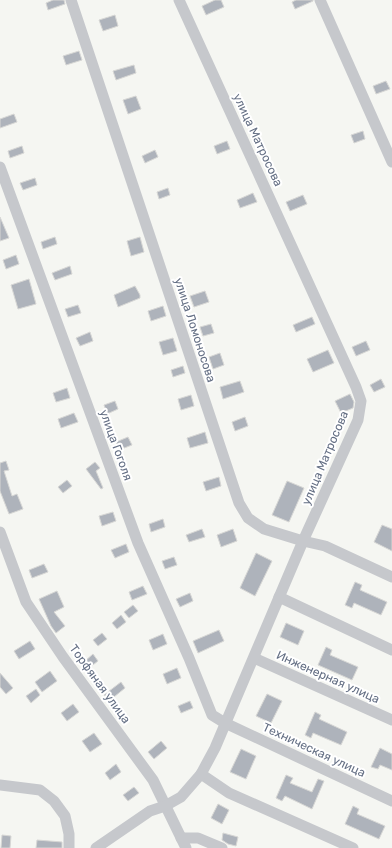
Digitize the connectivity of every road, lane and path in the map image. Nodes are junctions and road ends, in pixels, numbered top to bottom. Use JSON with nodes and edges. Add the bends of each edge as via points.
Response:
{"nodes":[{"id":1,"x":71,"y":0,"type":"edge"},
{"id":2,"x":179,"y":0,"type":"edge"},
{"id":3,"x":320,"y":0,"type":"edge"},
{"id":4,"x":392,"y":162,"type":"edge"},
{"id":5,"x":0,"y":167,"type":"edge"},
{"id":6,"x":0,"y":532,"type":"edge"},
{"id":7,"x":303,"y":541,"type":"junction"},
{"id":8,"x":392,"y":577,"type":"edge"},
{"id":9,"x":279,"y":597,"type":"junction"},
{"id":10,"x":392,"y":650,"type":"edge"},
{"id":11,"x":254,"y":658,"type":"junction"},
{"id":12,"x":392,"y":720,"type":"edge"},
{"id":13,"x":225,"y":723,"type":"junction"},
{"id":14,"x":201,"y":774,"type":"junction"},
{"id":15,"x":0,"y":785,"type":"edge"},
{"id":16,"x":392,"y":800,"type":"edge"},
{"id":17,"x":165,"y":806,"type":"junction"},
{"id":18,"x":181,"y":838,"type":"junction"},
{"id":19,"x":69,"y":848,"type":"edge"},
{"id":20,"x":96,"y":848,"type":"edge"},
{"id":21,"x":186,"y":848,"type":"edge"},
{"id":22,"x":222,"y":848,"type":"edge"},
{"id":23,"x":353,"y":848,"type":"edge"}],
"edges":[{"from":1,"to":7,"type":"street","name":"улица Ломоносова","via":[[239,503],[248,518],[264,529]]},
{"from":2,"to":7,"type":"street","name":"улица Матросова","via":[[361,402],[358,420]]},
{"from":3,"to":4,"type":"street"},
{"from":5,"to":13,"type":"street","name":"улица Гоголя","via":[[138,543],[212,715]]},
{"from":6,"to":17,"type":"street","name":"Торфяная улица","via":[[26,602],[153,780]]},
{"from":7,"to":8,"type":"street","name":"улица Ломоносова","via":[[325,546]]},
{"from":7,"to":9,"type":"street","name":"улица Матросова"},
{"from":9,"to":10,"type":"street"},
{"from":9,"to":11,"type":"street","name":"улица Матросова"},
{"from":11,"to":12,"type":"street","name":"Инженерная улица"},
{"from":11,"to":13,"type":"street","name":"улица Матросова"},
{"from":13,"to":14,"type":"street","name":"улица Матросова"},
{"from":13,"to":16,"type":"street","name":"Техническая улица"},
{"from":14,"to":17,"type":"street","name":"улица Матросова","via":[[181,797]]},
{"from":14,"to":23,"type":"street","via":[[229,793]]},
{"from":15,"to":19,"type":"street","via":[[40,790],[54,801],[65,816]]},
{"from":17,"to":18,"type":"street","name":"Торфяная улица"},
{"from":17,"to":20,"type":"street","name":"улица Матросова","via":[[150,811]]},
{"from":18,"to":21,"type":"street","name":"Торфяная улица"},
{"from":18,"to":22,"type":"street","via":[[198,838]]}]}
